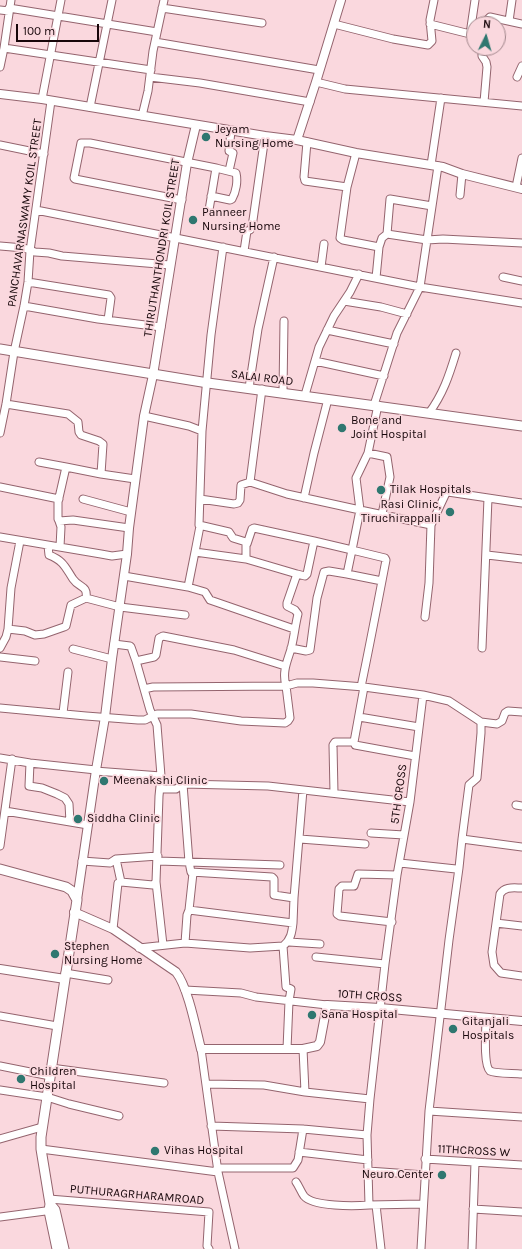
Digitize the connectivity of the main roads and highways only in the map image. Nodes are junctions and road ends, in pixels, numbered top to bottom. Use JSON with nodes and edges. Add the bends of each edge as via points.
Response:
{"nodes":[{"id":1,"x":0,"y":349,"type":"edge"},
{"id":2,"x":522,"y":426,"type":"edge"},
{"id":3,"x":0,"y":869,"type":"edge"},
{"id":4,"x":51,"y":1206,"type":"junction"},
{"id":5,"x":57,"y":1249,"type":"edge"},
{"id":6,"x":64,"y":1249,"type":"edge"}],
"edges":[{"from":1,"to":2,"type":"main road","name":"SALAI ROAD","via":[[208,383]]},
{"from":3,"to":4,"type":"main road","via":[[66,887],[77,900],[42,1127],[41,1149]]},
{"from":4,"to":5,"type":"main road"},
{"from":4,"to":6,"type":"main road"}]}
